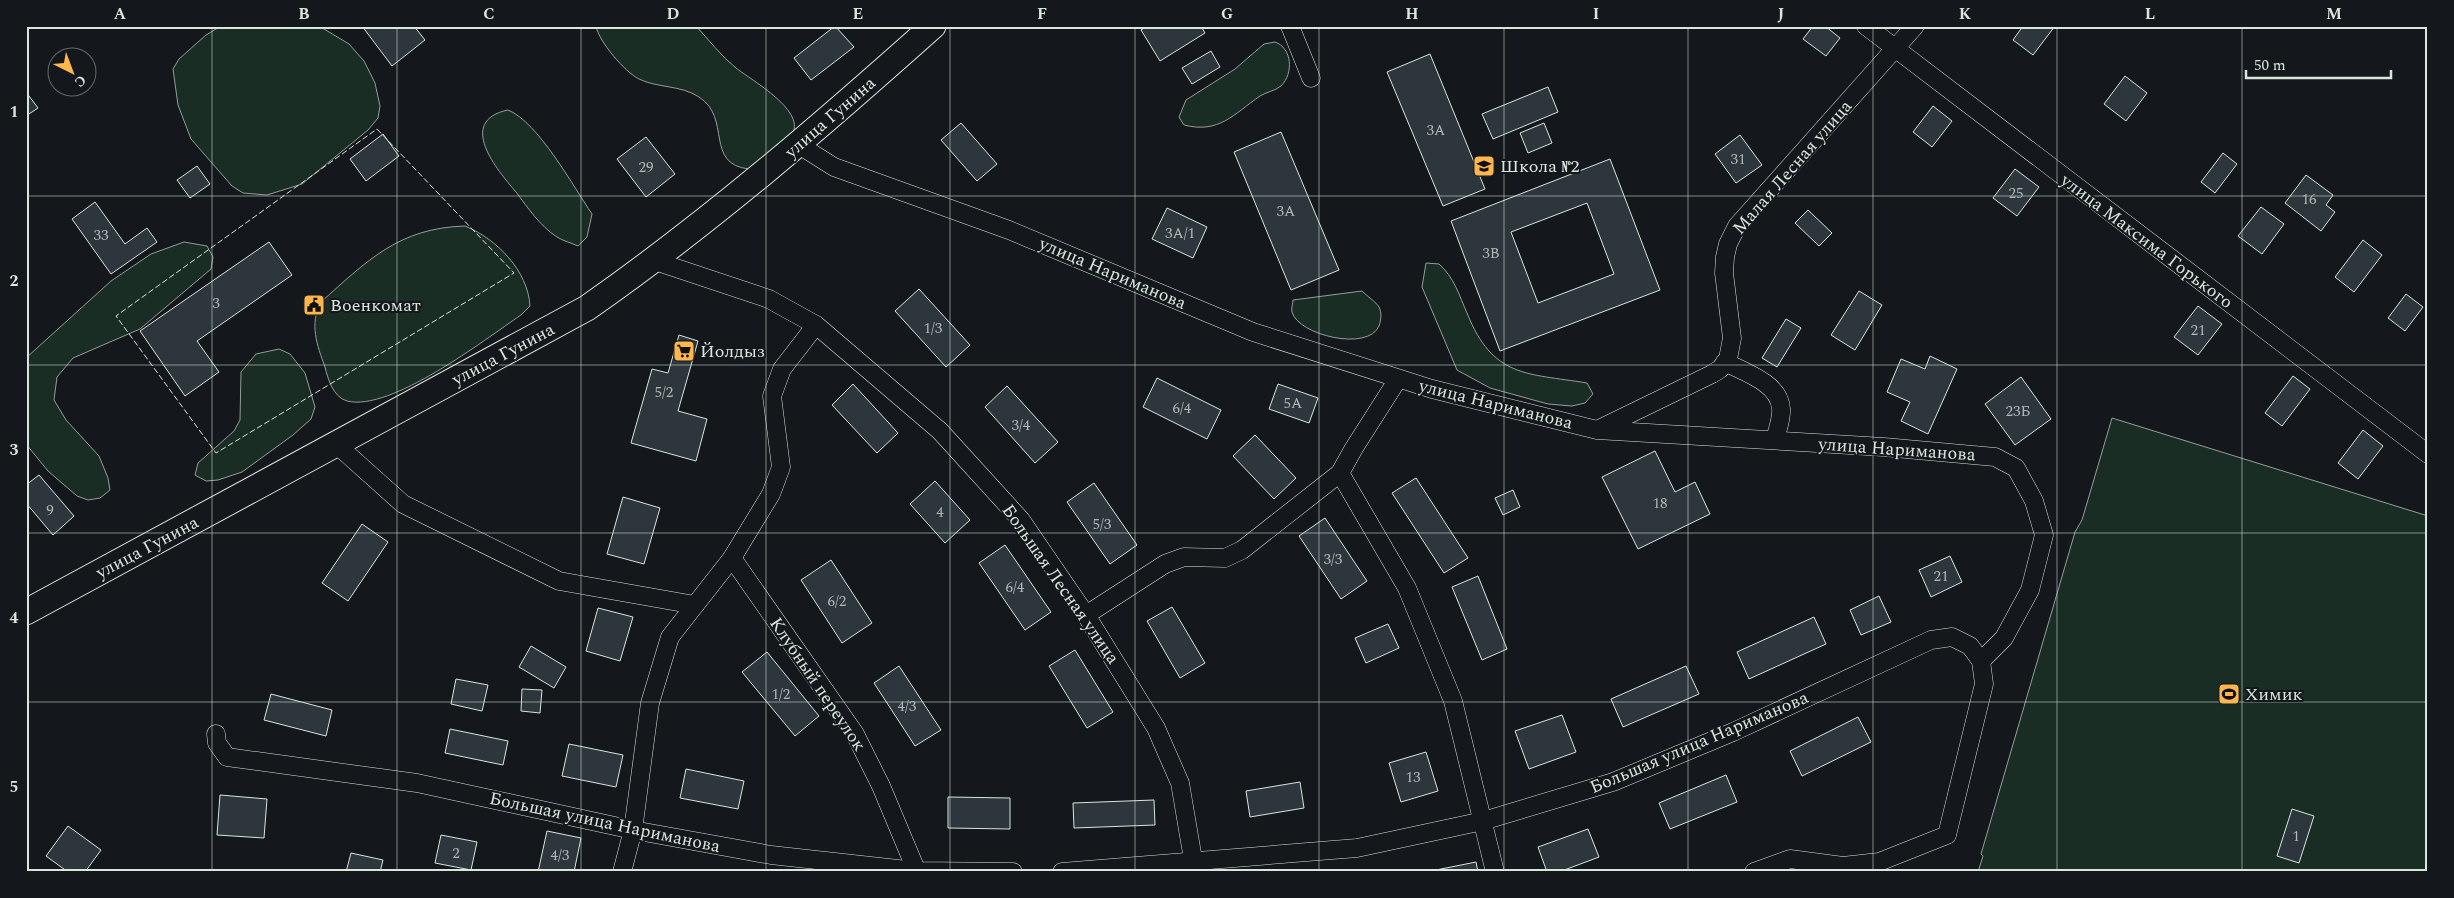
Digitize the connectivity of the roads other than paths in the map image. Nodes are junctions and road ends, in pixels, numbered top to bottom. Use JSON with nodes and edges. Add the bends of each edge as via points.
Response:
{"nodes":[{"id":1,"x":933,"y":26,"type":"edge"},
{"id":2,"x":1290,"y":26,"type":"edge"},
{"id":3,"x":1866,"y":26,"type":"edge"},
{"id":4,"x":1915,"y":26,"type":"edge"},
{"id":5,"x":1896,"y":49,"type":"junction"},
{"id":6,"x":1311,"y":78,"type":"dead end"},
{"id":7,"x":799,"y":145,"type":"junction"},
{"id":8,"x":655,"y":261,"type":"junction"},
{"id":9,"x":816,"y":325,"type":"junction"},
{"id":10,"x":1725,"y":362,"type":"junction"},
{"id":11,"x":1398,"y":379,"type":"junction"},
{"id":12,"x":1597,"y":430,"type":"junction"},
{"id":13,"x":1775,"y":440,"type":"junction"},
{"id":14,"x":336,"y":444,"type":"junction"},
{"id":15,"x":2428,"y":454,"type":"edge"},
{"id":16,"x":1340,"y":474,"type":"junction"},
{"id":17,"x":732,"y":558,"type":"junction"},
{"id":18,"x":695,"y":605,"type":"junction"},
{"id":19,"x":26,"y":612,"type":"edge"},
{"id":20,"x":1086,"y":615,"type":"junction"},
{"id":21,"x":1981,"y":661,"type":"junction"},
{"id":22,"x":216,"y":734,"type":"dead end"},
{"id":23,"x":1483,"y":821,"type":"junction"},
{"id":24,"x":633,"y":830,"type":"junction"},
{"id":25,"x":1193,"y":866,"type":"edge"},
{"id":26,"x":917,"y":871,"type":"edge"},
{"id":27,"x":622,"y":872,"type":"edge"},
{"id":28,"x":1013,"y":872,"type":"edge"},
{"id":29,"x":1062,"y":872,"type":"edge"},
{"id":30,"x":1495,"y":872,"type":"edge"},
{"id":31,"x":1754,"y":872,"type":"edge"}],
"edges":[{"from":1,"to":7,"type":"main road","name":"улица Гунина"},
{"from":2,"to":6,"type":"street"},
{"from":3,"to":5,"type":"street","name":"улица Максима Горького"},
{"from":4,"to":5,"type":"street","name":"Малая Лесная улица"},
{"from":5,"to":10,"type":"street","name":"Малая Лесная улица","via":[[1737,226],[1725,257],[1732,338],[1732,349]]},
{"from":5,"to":15,"type":"street","name":"улица Максима Горького"},
{"from":7,"to":8,"type":"main road","name":"улица Гунина"},
{"from":7,"to":11,"type":"street","name":"улица Нариманова","via":[[834,167],[1009,230],[1253,332]]},
{"from":8,"to":9,"type":"street","name":"Большая Лесная улица","via":[[769,299]]},
{"from":8,"to":14,"type":"main road","name":"улица Гунина","via":[[587,308]]},
{"from":9,"to":17,"type":"street","via":[[782,369],[772,396],[781,467],[771,494]]},
{"from":9,"to":20,"type":"street","name":"Большая Лесная улица","via":[[940,431],[1021,520]]},
{"from":10,"to":12,"type":"street","via":[[1712,374]]},
{"from":10,"to":13,"type":"street","via":[[1768,385],[1779,401],[1781,409]]},
{"from":11,"to":12,"type":"street","name":"улица Нариманова"},
{"from":11,"to":16,"type":"street"},
{"from":12,"to":13,"type":"street","name":"улица Нариманова"},
{"from":13,"to":21,"type":"street","name":"улица Нариманова","via":[[1995,457],[2016,468],[2034,501],[2044,535],[2030,590],[2004,638]]},
{"from":14,"to":18,"type":"street","via":[[403,504],[559,581]]},
{"from":14,"to":19,"type":"main road","name":"улица Гунина"},
{"from":16,"to":20,"type":"street","via":[[1242,550],[1225,558],[1184,557],[1166,564]]},
{"from":16,"to":23,"type":"street","via":[[1407,588],[1450,692]]},
{"from":17,"to":18,"type":"street"},
{"from":17,"to":26,"type":"street","name":"Клубный переулок","via":[[855,734]]},
{"from":18,"to":24,"type":"street","via":[[670,637],[650,703]]},
{"from":20,"to":25,"type":"street","name":"Большая Лесная улица","via":[[1156,728],[1180,784]]},
{"from":21,"to":23,"type":"street","name":"Большая улица Нариманова","via":[[1970,646],[1952,637],[1931,640],[1733,732],[1621,779]]},
{"from":21,"to":31,"type":"street","via":[[1984,684],[1946,835],[1879,862],[1843,866],[1790,859]]},
{"from":22,"to":24,"type":"street","name":"Большая улица Нариманова","via":[[217,743],[227,757],[417,783]]},
{"from":23,"to":25,"type":"street","name":"Большая улица Нариманова","via":[[1357,848]]},
{"from":23,"to":30,"type":"street"},
{"from":24,"to":26,"type":"street","name":"Большая улица Нариманова","via":[[771,855]]},
{"from":24,"to":27,"type":"street"},
{"from":25,"to":29,"type":"street","name":"Большая улица Нариманова"},
{"from":26,"to":28,"type":"street","name":"Большая улица Нариманова"}]}
